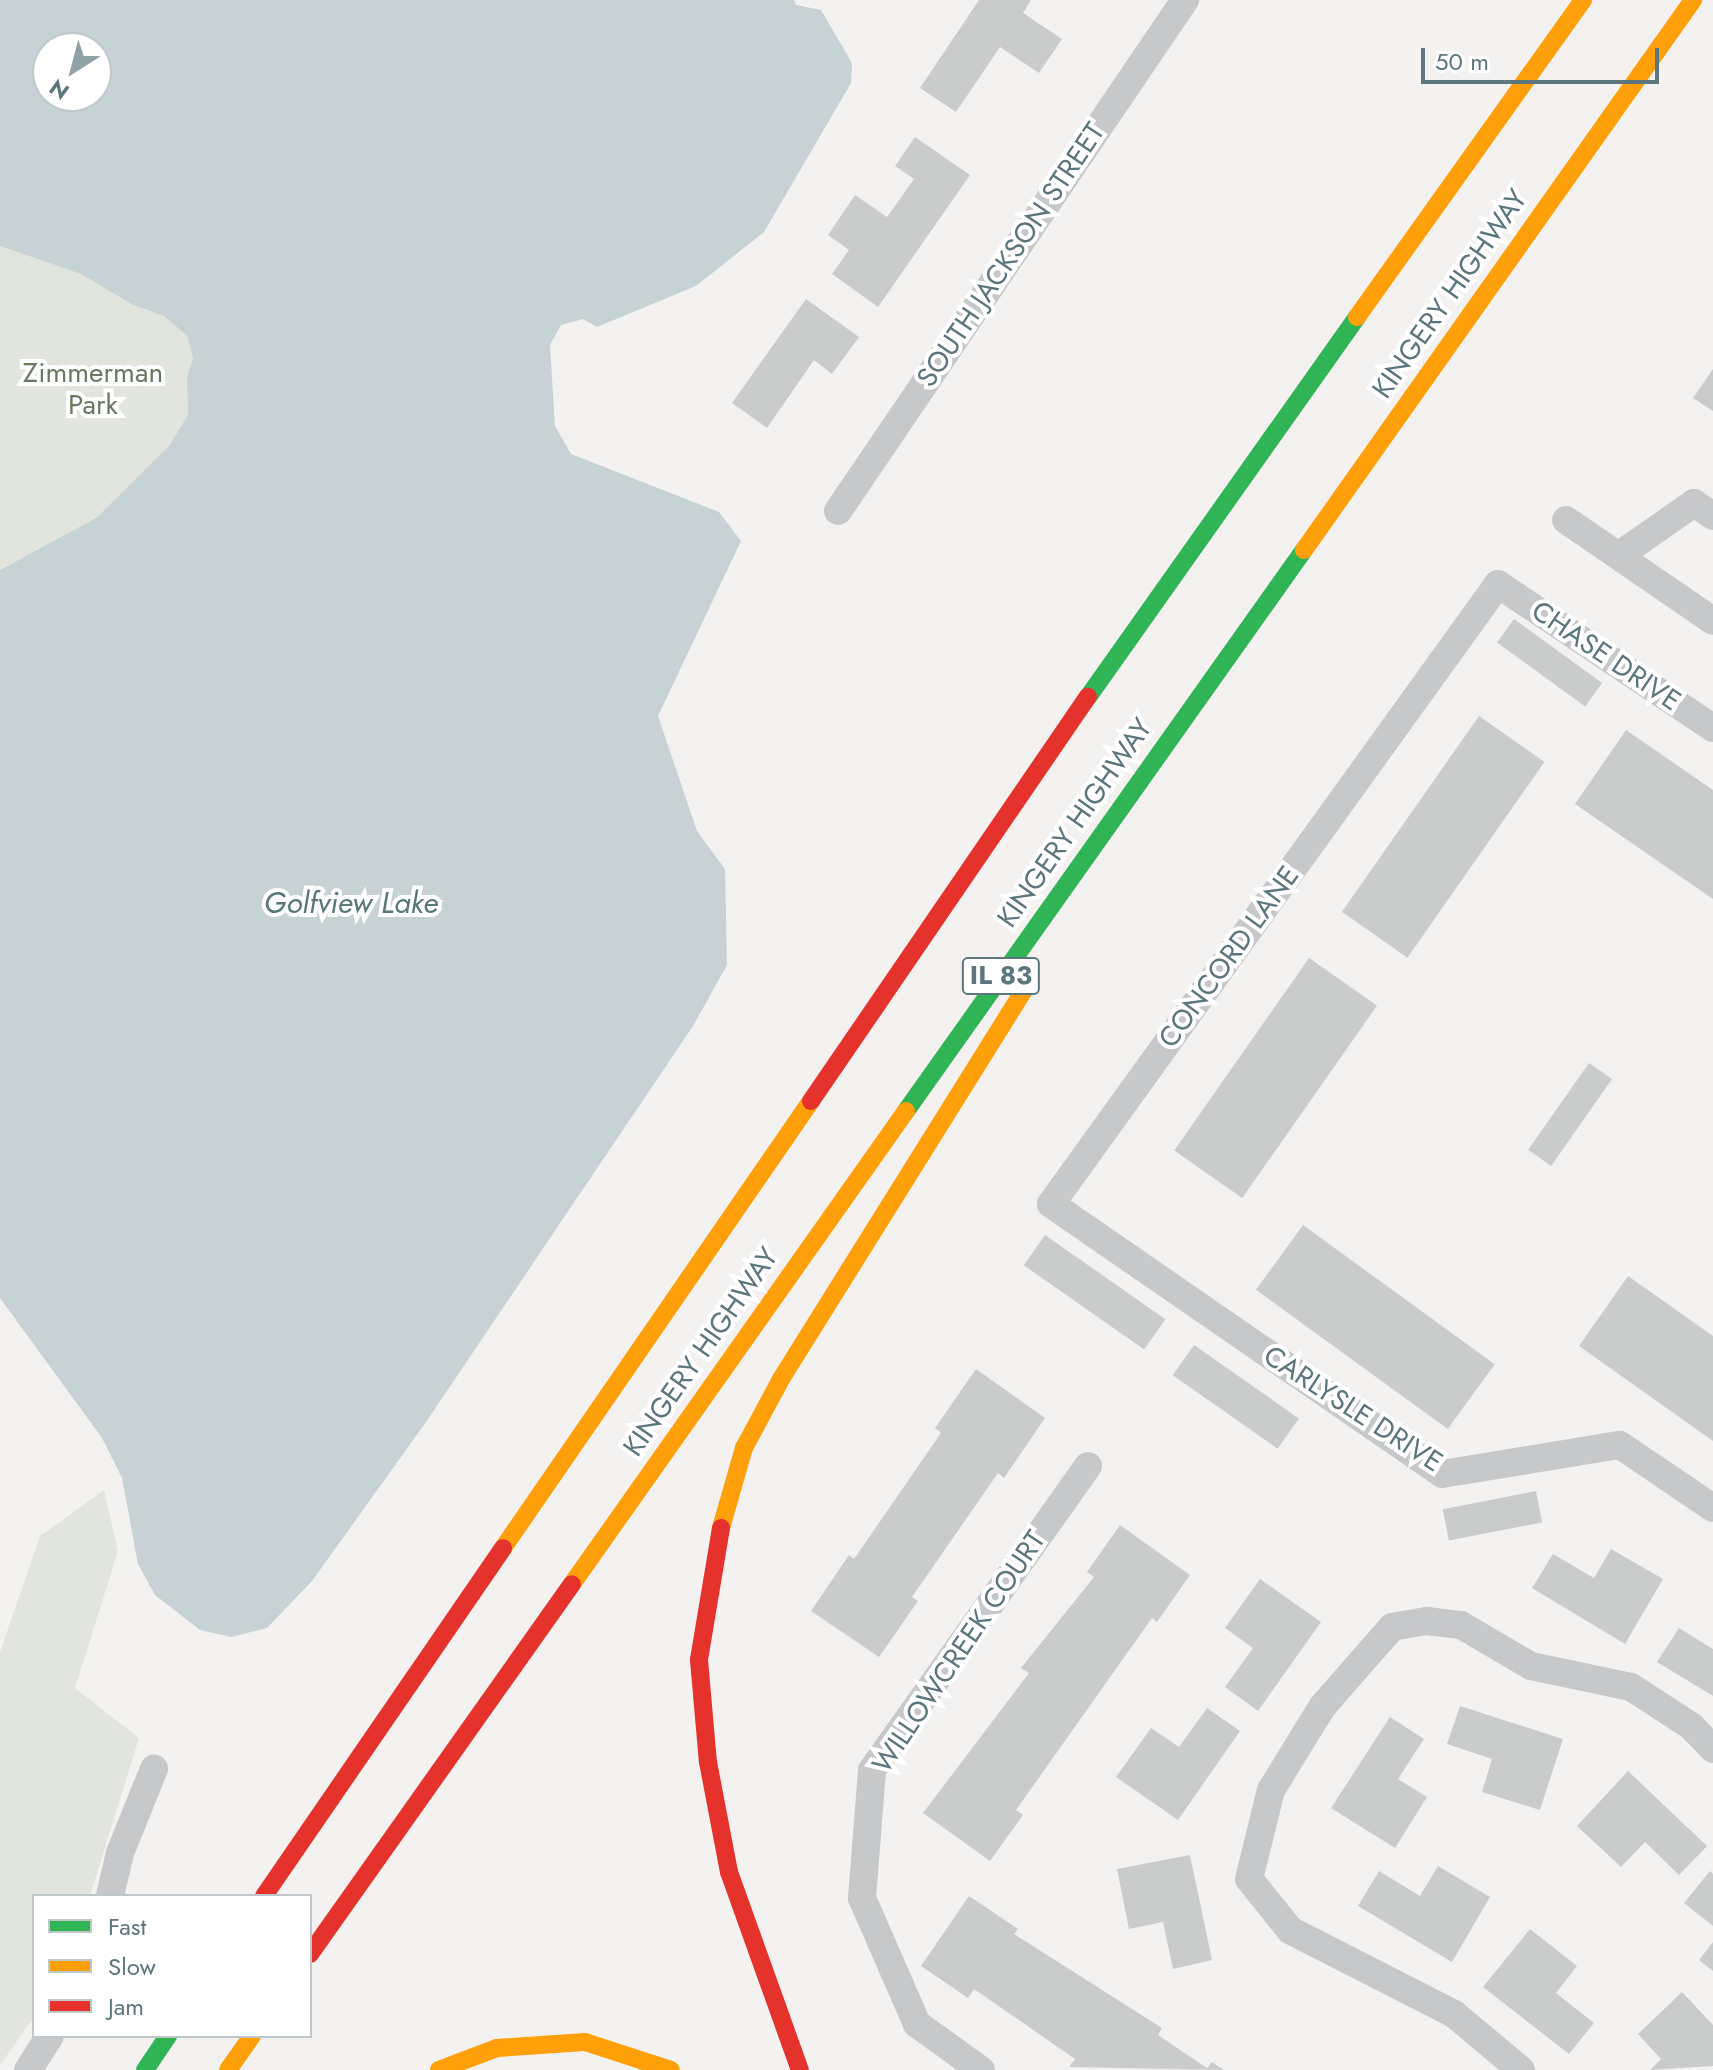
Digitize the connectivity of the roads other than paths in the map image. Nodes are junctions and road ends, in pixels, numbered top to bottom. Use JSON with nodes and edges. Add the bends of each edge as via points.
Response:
{"nodes":[{"id":1,"x":1185,"y":0,"type":"edge"},
{"id":2,"x":1583,"y":0,"type":"edge"},
{"id":3,"x":1693,"y":0,"type":"edge"},
{"id":4,"x":838,"y":511,"type":"dead end"},
{"id":5,"x":1713,"y":516,"type":"edge"},
{"id":6,"x":1566,"y":520,"type":"dead end"},
{"id":7,"x":1621,"y":554,"type":"junction"},
{"id":8,"x":1498,"y":584,"type":"joint"},
{"id":9,"x":1713,"y":621,"type":"edge"},
{"id":10,"x":1226,"y":657,"type":"junction"},
{"id":11,"x":1713,"y":728,"type":"edge"},
{"id":12,"x":1065,"y":922,"type":"dead end"},
{"id":13,"x":1041,"y":962,"type":"dead end"},
{"id":14,"x":1180,"y":1293,"type":"joint"},
{"id":15,"x":1088,"y":1466,"type":"dead end"},
{"id":16,"x":1713,"y":1508,"type":"edge"},
{"id":17,"x":1713,"y":1749,"type":"edge"},
{"id":18,"x":154,"y":1769,"type":"dead end"},
{"id":19,"x":110,"y":1894,"type":"edge"},
{"id":20,"x":265,"y":1894,"type":"edge"},
{"id":21,"x":312,"y":1951,"type":"edge"},
{"id":22,"x":49,"y":2038,"type":"edge"},
{"id":23,"x":167,"y":2038,"type":"edge"},
{"id":24,"x":251,"y":2038,"type":"edge"},
{"id":25,"x":28,"y":2070,"type":"edge"},
{"id":26,"x":145,"y":2070,"type":"edge"},
{"id":27,"x":228,"y":2070,"type":"edge"},
{"id":28,"x":439,"y":2070,"type":"edge"},
{"id":29,"x":671,"y":2070,"type":"edge"},
{"id":30,"x":800,"y":2070,"type":"edge"},
{"id":31,"x":981,"y":2070,"type":"edge"},
{"id":32,"x":1521,"y":2070,"type":"edge"}],
"edges":[{"from":1,"to":4,"type":"street","name":"SOUTH JACKSON STREET"},
{"from":2,"to":20,"type":"highway","name":"KINGERY HIGHWAY","number":"IL 83","via":[[1150,607]]},
{"from":3,"to":10,"type":"highway","name":"KINGERY HIGHWAY","number":"IL 83"},
{"from":5,"to":7,"type":"street","via":[[1694,503]]},
{"from":6,"to":7,"type":"street"},
{"from":7,"to":9,"type":"street"},
{"from":8,"to":11,"type":"street","name":"CHASE DRIVE"},
{"from":8,"to":14,"type":"street","name":"CONCORD LANE","via":[[1051,1204]]},
{"from":10,"to":12,"type":"highway"},
{"from":10,"to":21,"type":"highway","name":"KINGERY HIGHWAY","number":"IL 83"},
{"from":13,"to":30,"type":"highway","via":[[781,1379],[744,1448],[716,1546],[699,1660],[708,1762],[729,1872]]},
{"from":14,"to":16,"type":"street","name":"CARLYSLE DRIVE","via":[[1442,1474],[1620,1445]]},
{"from":15,"to":31,"type":"street","name":"WILLOWCREEK COURT","via":[[872,1770],[862,1898],[917,2024]]},
{"from":17,"to":32,"type":"street","via":[[1691,1726],[1631,1687],[1531,1666],[1461,1625],[1427,1621],[1392,1627],[1322,1707],[1271,1790],[1249,1879],[1290,1930],[1454,2014]]},
{"from":18,"to":19,"type":"street","via":[[120,1853]]},
{"from":22,"to":25,"type":"street"},
{"from":23,"to":26,"type":"highway"},
{"from":24,"to":27,"type":"highway"},
{"from":28,"to":29,"type":"highway","via":[[497,2048],[585,2042]]}]}
